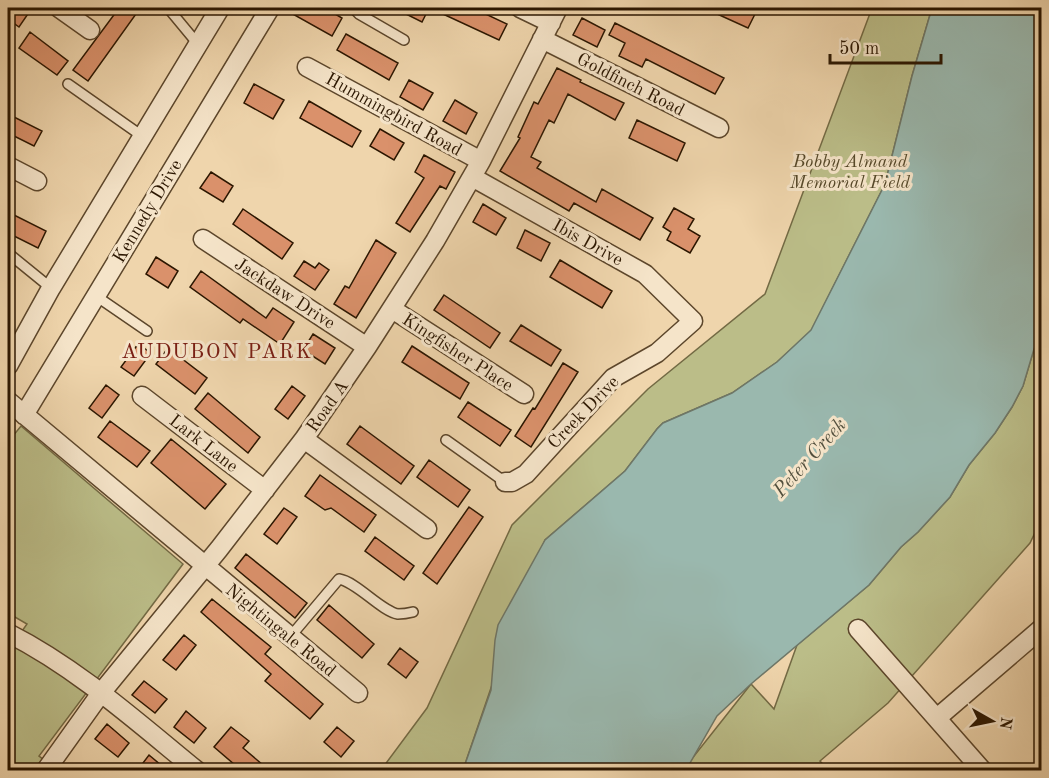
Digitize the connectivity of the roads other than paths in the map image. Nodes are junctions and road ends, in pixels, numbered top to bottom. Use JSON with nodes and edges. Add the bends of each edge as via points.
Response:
{"nodes":[{"id":1,"x":59,"y":8,"type":"edge"},
{"id":2,"x":168,"y":8,"type":"edge"},
{"id":3,"x":220,"y":8,"type":"edge"},
{"id":4,"x":270,"y":8,"type":"edge"},
{"id":5,"x":353,"y":8,"type":"edge"},
{"id":6,"x":520,"y":8,"type":"edge"},
{"id":7,"x":550,"y":23,"type":"edge"},
{"id":8,"x":90,"y":30,"type":"dead end"},
{"id":9,"x":404,"y":40,"type":"dead end"},
{"id":10,"x":197,"y":43,"type":"junction"},
{"id":11,"x":307,"y":67,"type":"dead end"},
{"id":12,"x":68,"y":84,"type":"dead end"},
{"id":13,"x":719,"y":128,"type":"dead end"},
{"id":14,"x":142,"y":136,"type":"junction"},
{"id":15,"x":481,"y":161,"type":"junction"},
{"id":16,"x":8,"y":166,"type":"edge"},
{"id":17,"x":472,"y":177,"type":"junction"},
{"id":18,"x":37,"y":181,"type":"dead end"},
{"id":19,"x":203,"y":239,"type":"dead end"},
{"id":20,"x":8,"y":253,"type":"edge"},
{"id":21,"x":51,"y":288,"type":"junction"},
{"id":22,"x":96,"y":296,"type":"junction"},
{"id":23,"x":392,"y":309,"type":"junction"},
{"id":24,"x":693,"y":321,"type":"joint"},
{"id":25,"x":147,"y":331,"type":"dead end"},
{"id":26,"x":368,"y":347,"type":"junction"},
{"id":27,"x":8,"y":366,"type":"edge"},
{"id":28,"x":524,"y":394,"type":"dead end"},
{"id":29,"x":142,"y":396,"type":"dead end"},
{"id":30,"x":13,"y":407,"type":"edge"},
{"id":31,"x":304,"y":439,"type":"junction"},
{"id":32,"x":446,"y":440,"type":"dead end"},
{"id":33,"x":505,"y":482,"type":"joint"},
{"id":34,"x":265,"y":490,"type":"junction"},
{"id":35,"x":427,"y":530,"type":"dead end"},
{"id":36,"x":204,"y":566,"type":"junction"},
{"id":37,"x":413,"y":612,"type":"dead end"},
{"id":38,"x":1041,"y":628,"type":"edge"},
{"id":39,"x":858,"y":629,"type":"dead end"},
{"id":40,"x":8,"y":633,"type":"edge"},
{"id":41,"x":290,"y":637,"type":"junction"},
{"id":42,"x":101,"y":693,"type":"junction"},
{"id":43,"x":358,"y":693,"type":"dead end"},
{"id":44,"x":937,"y":718,"type":"junction"},
{"id":45,"x":46,"y":771,"type":"edge"},
{"id":46,"x":196,"y":771,"type":"edge"},
{"id":47,"x":982,"y":771,"type":"edge"}],
"edges":[{"from":1,"to":8,"type":"street"},
{"from":2,"to":10,"type":"lane"},
{"from":3,"to":10,"type":"street"},
{"from":4,"to":22,"type":"street","name":"Kennedy Drive"},
{"from":5,"to":9,"type":"lane"},
{"from":6,"to":7,"type":"street","name":"Goldfinch Road"},
{"from":7,"to":13,"type":"street","name":"Goldfinch Road"},
{"from":7,"to":15,"type":"street","name":"Road A"},
{"from":10,"to":14,"type":"street"},
{"from":11,"to":15,"type":"street","name":"Hummingbird Road"},
{"from":12,"to":14,"type":"lane"},
{"from":14,"to":21,"type":"street"},
{"from":15,"to":17,"type":"street","name":"Road A"},
{"from":16,"to":18,"type":"street"},
{"from":17,"to":23,"type":"street","name":"Road A"},
{"from":17,"to":24,"type":"street","name":"Ibis Drive","via":[[645,274]]},
{"from":19,"to":26,"type":"street","name":"Jackdaw Drive"},
{"from":20,"to":21,"type":"lane"},
{"from":21,"to":27,"type":"street"},
{"from":22,"to":25,"type":"lane"},
{"from":22,"to":30,"type":"street","name":"Kennedy Drive"},
{"from":23,"to":26,"type":"street","name":"Road A"},
{"from":23,"to":28,"type":"street","name":"Kingfisher Place"},
{"from":24,"to":33,"type":"street","name":"Creek Drive","via":[[657,353],[613,378],[526,474]]},
{"from":26,"to":31,"type":"street","name":"Road A"},
{"from":29,"to":34,"type":"street","name":"Lark Lane"},
{"from":30,"to":36,"type":"street","name":"Kennedy Drive"},
{"from":31,"to":34,"type":"street","name":"Road A"},
{"from":31,"to":35,"type":"street"},
{"from":32,"to":33,"type":"lane"},
{"from":34,"to":36,"type":"street","name":"Road A"},
{"from":36,"to":41,"type":"street","name":"Nightingale Road"},
{"from":36,"to":42,"type":"street","name":"Road A"},
{"from":37,"to":41,"type":"lane","via":[[397,614],[339,579]]},
{"from":38,"to":44,"type":"street"},
{"from":39,"to":44,"type":"street"},
{"from":40,"to":42,"type":"street","via":[[49,655]]},
{"from":41,"to":43,"type":"street","name":"Nightingale Road"},
{"from":42,"to":45,"type":"street","name":"Road A"},
{"from":42,"to":46,"type":"street"},
{"from":44,"to":47,"type":"street"}]}
